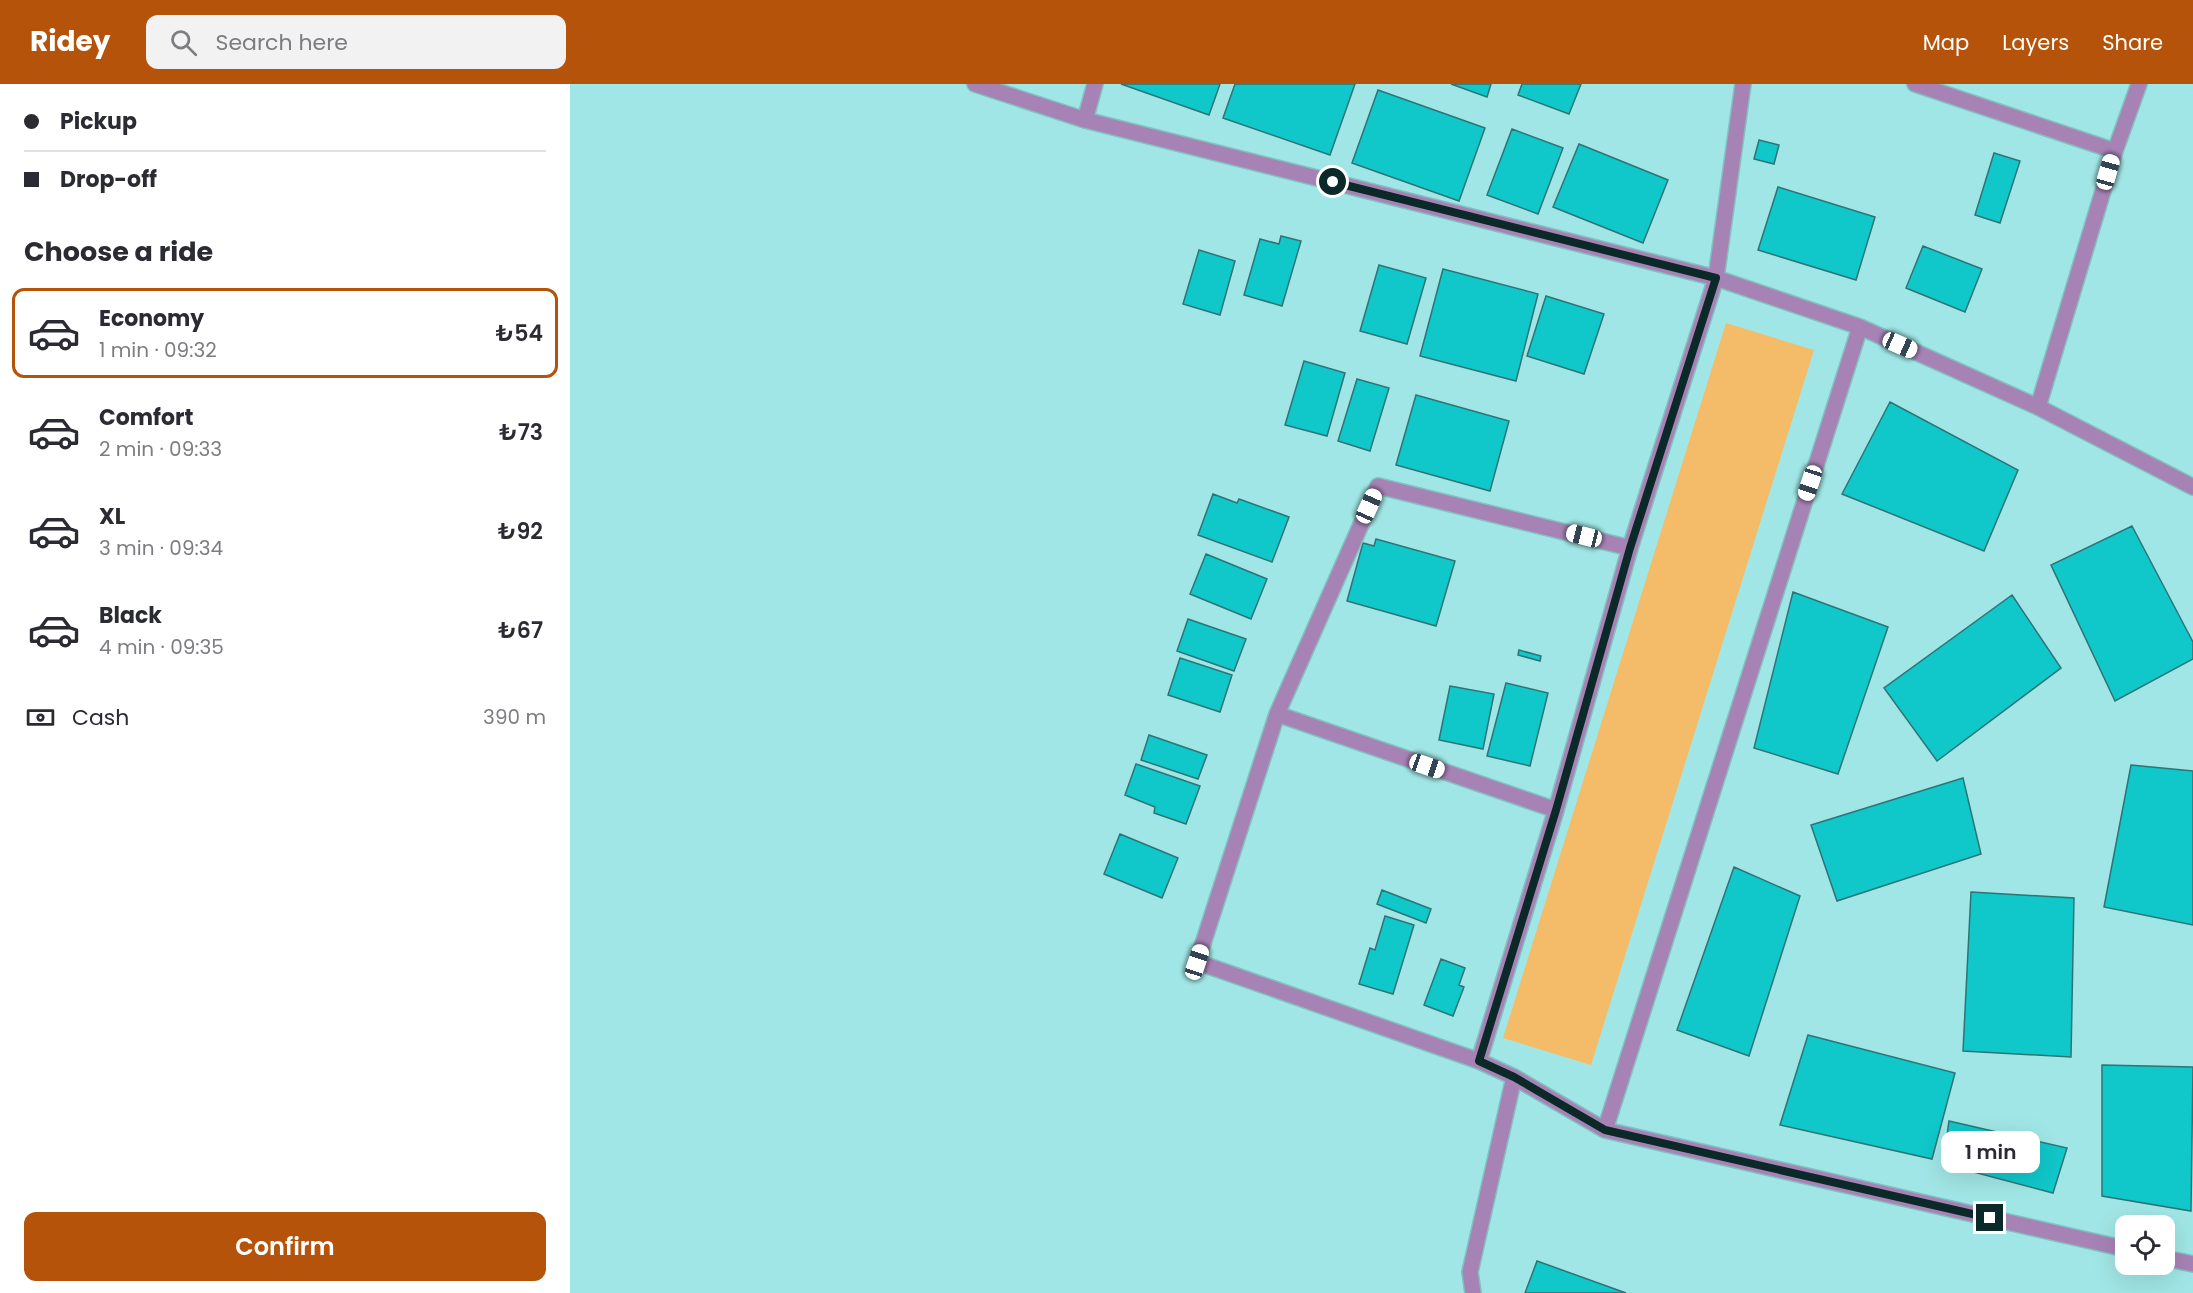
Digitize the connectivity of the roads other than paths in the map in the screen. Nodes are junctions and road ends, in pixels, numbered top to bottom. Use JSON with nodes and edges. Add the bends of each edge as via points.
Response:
{"nodes":[{"id":1,"x":975,"y":84,"type":"edge"},
{"id":2,"x":1095,"y":84,"type":"edge"},
{"id":3,"x":1743,"y":84,"type":"edge"},
{"id":4,"x":1915,"y":84,"type":"edge"},
{"id":5,"x":2139,"y":84,"type":"edge"},
{"id":6,"x":1085,"y":120,"type":"junction"},
{"id":7,"x":2115,"y":151,"type":"junction"},
{"id":8,"x":1716,"y":278,"type":"junction"},
{"id":9,"x":1860,"y":327,"type":"junction"},
{"id":10,"x":2038,"y":408,"type":"junction"},
{"id":11,"x":2193,"y":488,"type":"edge"},
{"id":12,"x":1630,"y":548,"type":"junction"},
{"id":13,"x":1277,"y":714,"type":"junction"},
{"id":14,"x":1556,"y":810,"type":"junction"},
{"id":15,"x":1479,"y":1061,"type":"junction"},
{"id":16,"x":1514,"y":1077,"type":"junction"},
{"id":17,"x":1605,"y":1130,"type":"junction"},
{"id":18,"x":2115,"y":1246,"type":"edge"},
{"id":19,"x":2175,"y":1260,"type":"edge"},
{"id":20,"x":2193,"y":1264,"type":"edge"},
{"id":21,"x":1473,"y":1293,"type":"edge"}],
"edges":[{"from":1,"to":6,"type":"street"},
{"from":2,"to":6,"type":"street"},
{"from":3,"to":8,"type":"street"},
{"from":4,"to":7,"type":"street"},
{"from":5,"to":7,"type":"street"},
{"from":6,"to":8,"type":"street"},
{"from":7,"to":10,"type":"street"},
{"from":8,"to":9,"type":"street"},
{"from":8,"to":12,"type":"street"},
{"from":9,"to":10,"type":"street"},
{"from":9,"to":17,"type":"street"},
{"from":10,"to":11,"type":"street"},
{"from":12,"to":13,"type":"street","via":[[1378,486]]},
{"from":12,"to":14,"type":"street"},
{"from":13,"to":14,"type":"street"},
{"from":13,"to":15,"type":"street","via":[[1197,962]]},
{"from":14,"to":15,"type":"street"},
{"from":15,"to":16,"type":"street"},
{"from":16,"to":17,"type":"street"},
{"from":16,"to":21,"type":"street","via":[[1470,1272]]},
{"from":17,"to":18,"type":"street"},
{"from":19,"to":20,"type":"street"}]}
